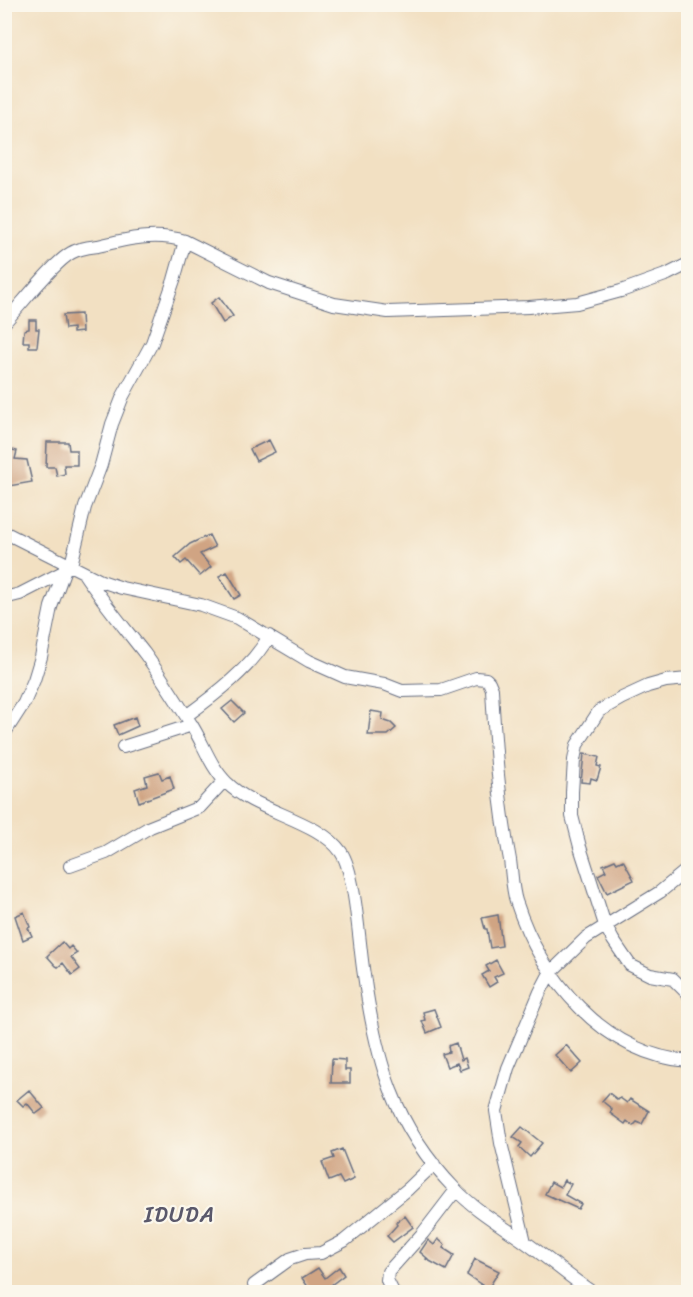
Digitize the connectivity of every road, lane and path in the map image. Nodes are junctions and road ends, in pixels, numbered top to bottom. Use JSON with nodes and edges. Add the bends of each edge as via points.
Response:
{"nodes":[{"id":1,"x":185,"y":241,"type":"junction"},
{"id":2,"x":688,"y":264,"type":"edge"},
{"id":3,"x":4,"y":323,"type":"edge"},
{"id":4,"x":4,"y":532,"type":"edge"},
{"id":5,"x":67,"y":567,"type":"junction"},
{"id":6,"x":83,"y":571,"type":"junction"},
{"id":7,"x":4,"y":598,"type":"edge"},
{"id":8,"x":268,"y":636,"type":"junction"},
{"id":9,"x":688,"y":679,"type":"edge"},
{"id":10,"x":189,"y":720,"type":"junction"},
{"id":11,"x":4,"y":734,"type":"edge"},
{"id":12,"x":123,"y":747,"type":"dead end"},
{"id":13,"x":224,"y":781,"type":"junction"},
{"id":14,"x":70,"y":866,"type":"dead end"},
{"id":15,"x":688,"y":869,"type":"edge"},
{"id":16,"x":605,"y":925,"type":"junction"},
{"id":17,"x":550,"y":973,"type":"junction"},
{"id":18,"x":688,"y":994,"type":"edge"},
{"id":19,"x":688,"y":1061,"type":"edge"},
{"id":20,"x":434,"y":1164,"type":"junction"},
{"id":21,"x":456,"y":1190,"type":"junction"},
{"id":22,"x":525,"y":1242,"type":"junction"},
{"id":23,"x":254,"y":1285,"type":"dead end"},
{"id":24,"x":393,"y":1293,"type":"edge"},
{"id":25,"x":592,"y":1293,"type":"edge"}],
"edges":[{"from":1,"to":2,"type":"street","via":[[269,283],[334,304],[388,312],[577,303],[649,281]]},
{"from":1,"to":3,"type":"street","via":[[127,239],[71,253]]},
{"from":1,"to":5,"type":"street","via":[[152,343],[112,424]]},
{"from":4,"to":5,"type":"street"},
{"from":5,"to":6,"type":"street"},
{"from":5,"to":7,"type":"street","via":[[20,594]]},
{"from":5,"to":11,"type":"street","via":[[51,607],[34,680]]},
{"from":6,"to":8,"type":"street","via":[[122,588],[201,605],[237,618]]},
{"from":6,"to":10,"type":"street"},
{"from":8,"to":10,"type":"street","via":[[254,659]]},
{"from":8,"to":17,"type":"street","via":[[345,677],[402,691],[441,690],[476,678],[489,682],[515,898]]},
{"from":9,"to":16,"type":"street","via":[[648,686],[598,711],[577,745],[572,816]]},
{"from":10,"to":12,"type":"street"},
{"from":10,"to":13,"type":"street"},
{"from":13,"to":14,"type":"street","via":[[200,807],[150,827],[106,853]]},
{"from":13,"to":20,"type":"street","via":[[242,796],[329,839],[346,861],[380,1057],[391,1094],[408,1129]]},
{"from":15,"to":16,"type":"street","via":[[660,892]]},
{"from":16,"to":17,"type":"street"},
{"from":16,"to":18,"type":"street","via":[[630,965],[650,975],[673,979]]},
{"from":17,"to":19,"type":"street","via":[[588,1015],[620,1040],[671,1060]]},
{"from":17,"to":22,"type":"street","via":[[508,1068],[496,1111]]},
{"from":20,"to":21,"type":"street"},
{"from":20,"to":23,"type":"street","via":[[344,1241],[321,1253],[290,1259]]},
{"from":21,"to":22,"type":"street"},
{"from":21,"to":24,"type":"street","via":[[388,1272]]},
{"from":22,"to":25,"type":"street"}]}
